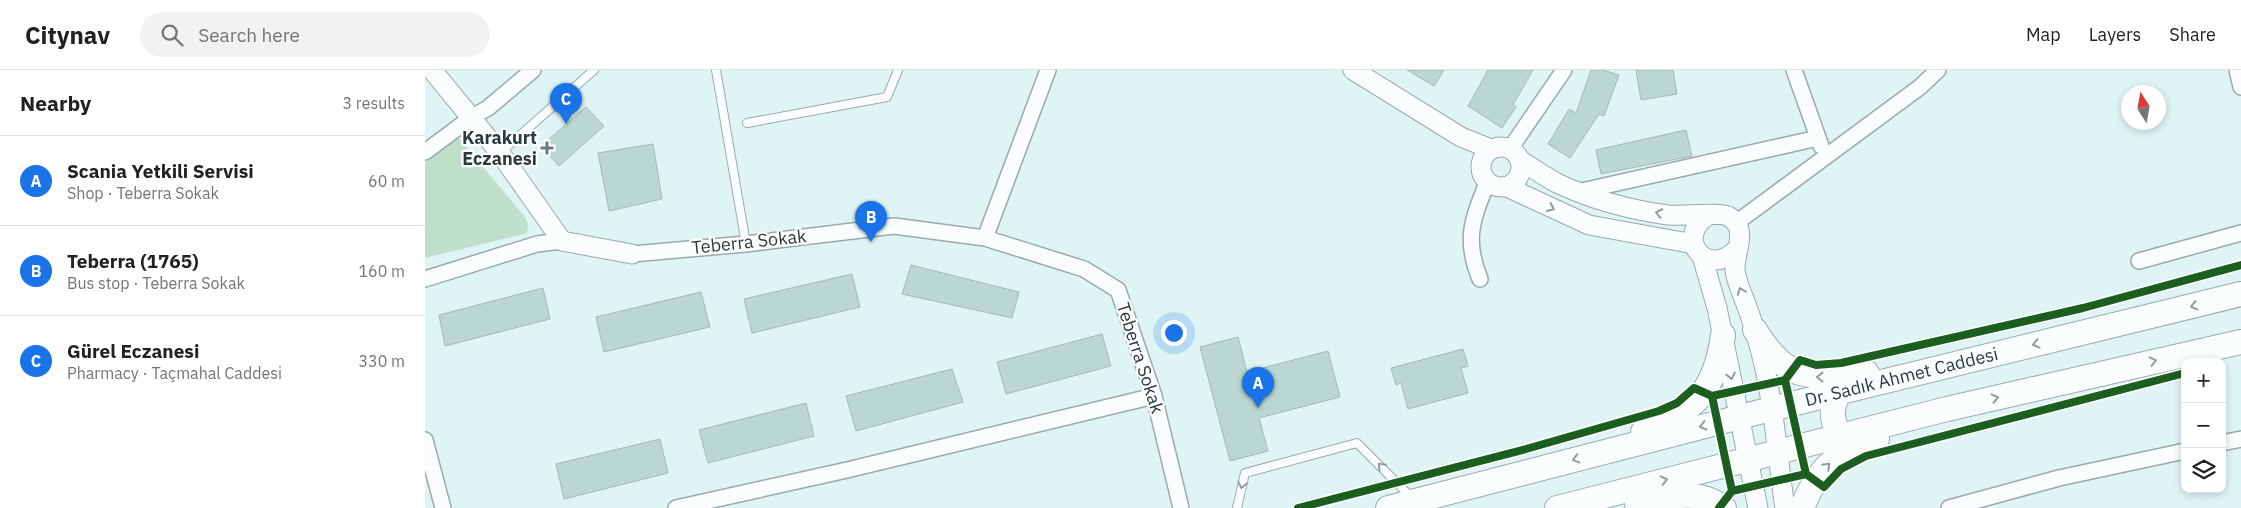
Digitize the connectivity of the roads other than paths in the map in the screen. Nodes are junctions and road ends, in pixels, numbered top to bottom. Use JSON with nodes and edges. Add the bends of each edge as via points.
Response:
{"nodes":[{"id":1,"x":432,"y":70,"type":"edge"},
{"id":2,"x":533,"y":70,"type":"edge"},
{"id":3,"x":594,"y":70,"type":"edge"},
{"id":4,"x":716,"y":70,"type":"edge"},
{"id":5,"x":898,"y":70,"type":"edge"},
{"id":6,"x":1048,"y":70,"type":"edge"},
{"id":7,"x":1564,"y":70,"type":"edge"},
{"id":8,"x":1794,"y":70,"type":"edge"},
{"id":9,"x":1938,"y":70,"type":"edge"},
{"id":10,"x":2237,"y":70,"type":"edge"},
{"id":11,"x":1360,"y":72,"type":"edge"},
{"id":12,"x":2241,"y":87,"type":"edge"},
{"id":13,"x":472,"y":117,"type":"junction"},
{"id":14,"x":747,"y":123,"type":"dead end"},
{"id":15,"x":1817,"y":138,"type":"junction"},
{"id":16,"x":425,"y":152,"type":"edge"},
{"id":17,"x":500,"y":153,"type":"junction"},
{"id":18,"x":1515,"y":154,"type":"junction"},
{"id":19,"x":1486,"y":156,"type":"junction"},
{"id":20,"x":1825,"y":158,"type":"junction"},
{"id":21,"x":1487,"y":183,"type":"junction"},
{"id":22,"x":1507,"y":187,"type":"junction"},
{"id":23,"x":1577,"y":192,"type":"junction"},
{"id":24,"x":1707,"y":216,"type":"junction"},
{"id":25,"x":1736,"y":224,"type":"junction"},
{"id":26,"x":2241,"y":233,"type":"edge"},
{"id":27,"x":985,"y":238,"type":"junction"},
{"id":28,"x":562,"y":241,"type":"junction"},
{"id":29,"x":746,"y":244,"type":"junction"},
{"id":30,"x":1698,"y":250,"type":"junction"},
{"id":31,"x":1737,"y":250,"type":"junction"},
{"id":32,"x":632,"y":254,"type":"joint"},
{"id":33,"x":2139,"y":261,"type":"dead end"},
{"id":34,"x":425,"y":278,"type":"edge"},
{"id":35,"x":1480,"y":279,"type":"dead end"},
{"id":36,"x":2241,"y":294,"type":"edge"},
{"id":37,"x":1755,"y":330,"type":"junction"},
{"id":38,"x":1723,"y":335,"type":"junction"},
{"id":39,"x":2241,"y":342,"type":"edge"},
{"id":40,"x":1903,"y":376,"type":"junction"},
{"id":41,"x":1840,"y":392,"type":"junction"},
{"id":42,"x":1154,"y":396,"type":"junction"},
{"id":43,"x":1771,"y":409,"type":"junction"},
{"id":44,"x":1947,"y":409,"type":"junction"},
{"id":45,"x":1740,"y":417,"type":"junction"},
{"id":46,"x":1840,"y":436,"type":"junction"},
{"id":47,"x":2241,"y":439,"type":"edge"},
{"id":48,"x":425,"y":440,"type":"edge"},
{"id":49,"x":2226,"y":442,"type":"edge"},
{"id":50,"x":1623,"y":446,"type":"junction"},
{"id":51,"x":1776,"y":452,"type":"junction"},
{"id":52,"x":2181,"y":452,"type":"edge"},
{"id":53,"x":1747,"y":459,"type":"junction"},
{"id":54,"x":1416,"y":501,"type":"junction"},
{"id":55,"x":1583,"y":501,"type":"junction"},
{"id":56,"x":443,"y":508,"type":"edge"},
{"id":57,"x":676,"y":508,"type":"edge"},
{"id":58,"x":1181,"y":508,"type":"edge"},
{"id":59,"x":1237,"y":508,"type":"edge"},
{"id":60,"x":1388,"y":508,"type":"edge"},
{"id":61,"x":1557,"y":508,"type":"edge"},
{"id":62,"x":1724,"y":508,"type":"edge"},
{"id":63,"x":1758,"y":508,"type":"edge"},
{"id":64,"x":1785,"y":508,"type":"edge"},
{"id":65,"x":1802,"y":508,"type":"edge"},
{"id":66,"x":1949,"y":508,"type":"edge"}],
"edges":[{"from":1,"to":13,"type":"street"},
{"from":2,"to":13,"type":"street","via":[[488,108]]},
{"from":3,"to":17,"type":"lane"},
{"from":4,"to":29,"type":"lane"},
{"from":5,"to":14,"type":"lane","via":[[887,97]]},
{"from":6,"to":27,"type":"street"},
{"from":7,"to":18,"type":"street"},
{"from":8,"to":15,"type":"street"},
{"from":9,"to":20,"type":"street"},
{"from":10,"to":12,"type":"street"},
{"from":11,"to":19,"type":"street"},
{"from":13,"to":16,"type":"street"},
{"from":13,"to":17,"type":"street"},
{"from":15,"to":20,"type":"street"},
{"from":15,"to":23,"type":"street"},
{"from":17,"to":28,"type":"street"},
{"from":18,"to":19,"type":"street","via":[[1498,147]]},
{"from":18,"to":22,"type":"street","via":[[1521,170],[1519,177]]},
{"from":18,"to":23,"type":"street","via":[[1557,183]]},
{"from":19,"to":21,"type":"street","via":[[1483,177]]},
{"from":20,"to":25,"type":"street"},
{"from":21,"to":22,"type":"street"},
{"from":21,"to":35,"type":"street","via":[[1475,214],[1470,243],[1472,260]]},
{"from":22,"to":30,"type":"street","one_way":true,"via":[[1589,225]]},
{"from":24,"to":23,"type":"street","one_way":true,"via":[[1668,214]]},
{"from":24,"to":25,"type":"street","via":[[1723,215]]},
{"from":24,"to":30,"type":"street","via":[[1695,228],[1693,236]]},
{"from":25,"to":31,"type":"street","via":[[1740,232]]},
{"from":26,"to":33,"type":"street"},
{"from":27,"to":29,"type":"street","name":"Teberra Sokak","via":[[894,226]]},
{"from":27,"to":42,"type":"street","name":"Teberra Sokak","via":[[1084,269],[1118,290]]},
{"from":28,"to":32,"type":"street"},
{"from":28,"to":34,"type":"street","via":[[537,244]]},
{"from":29,"to":32,"type":"street","name":"Teberra Sokak"},
{"from":30,"to":31,"type":"street","via":[[1711,260],[1720,261]]},
{"from":30,"to":38,"type":"street"},
{"from":37,"to":31,"type":"street","one_way":true,"via":[[1736,275]]},
{"from":36,"to":40,"type":"main road","name":"Dr. Sadık Ahmet Caddesi","one_way":true},
{"from":40,"to":37,"type":"main road","one_way":true,"via":[[1872,373],[1822,377],[1800,374],[1775,357]]},
{"from":37,"to":43,"type":"street"},
{"from":38,"to":45,"type":"street","one_way":true},
{"from":38,"to":50,"type":"main road","via":[[1714,373],[1698,399],[1681,413],[1653,426]]},
{"from":44,"to":39,"type":"main road","one_way":true},
{"from":40,"to":41,"type":"main road","name":"Dr. Sadık Ahmet Caddesi"},
{"from":41,"to":43,"type":"main road","name":"Dr. Sadık Ahmet Caddesi"},
{"from":41,"to":46,"type":"main road","via":[[1833,405],[1835,428]]},
{"from":42,"to":57,"type":"street"},
{"from":42,"to":58,"type":"street","name":"Teberra Sokak"},
{"from":43,"to":45,"type":"main road","name":"Dr. Sadık Ahmet Caddesi"},
{"from":43,"to":51,"type":"street"},
{"from":44,"to":46,"type":"main road"},
{"from":65,"to":44,"type":"main road","one_way":true,"via":[[1821,472],[1837,457],[1860,445],[1916,427]]},
{"from":45,"to":50,"type":"main road","name":"Dr. Sadık Ahmet Caddesi","one_way":true},
{"from":45,"to":53,"type":"street"},
{"from":46,"to":51,"type":"main road"},
{"from":47,"to":49,"type":"street"},
{"from":48,"to":56,"type":"street"},
{"from":50,"to":54,"type":"main road","name":"Dr. Sadık Ahmet Caddesi","one_way":true},
{"from":51,"to":53,"type":"main road"},
{"from":51,"to":64,"type":"street"},
{"from":52,"to":66,"type":"street","via":[[2059,478]]},
{"from":55,"to":53,"type":"main road","one_way":true},
{"from":53,"to":63,"type":"street"},
{"from":54,"to":59,"type":"lane","one_way":true,"via":[[1357,443],[1245,474]]},
{"from":54,"to":60,"type":"main road","name":"Dr. Sadık Ahmet Caddesi"},
{"from":55,"to":61,"type":"main road"},
{"from":55,"to":62,"type":"main road","via":[[1626,504],[1687,494],[1707,498]]}]}
